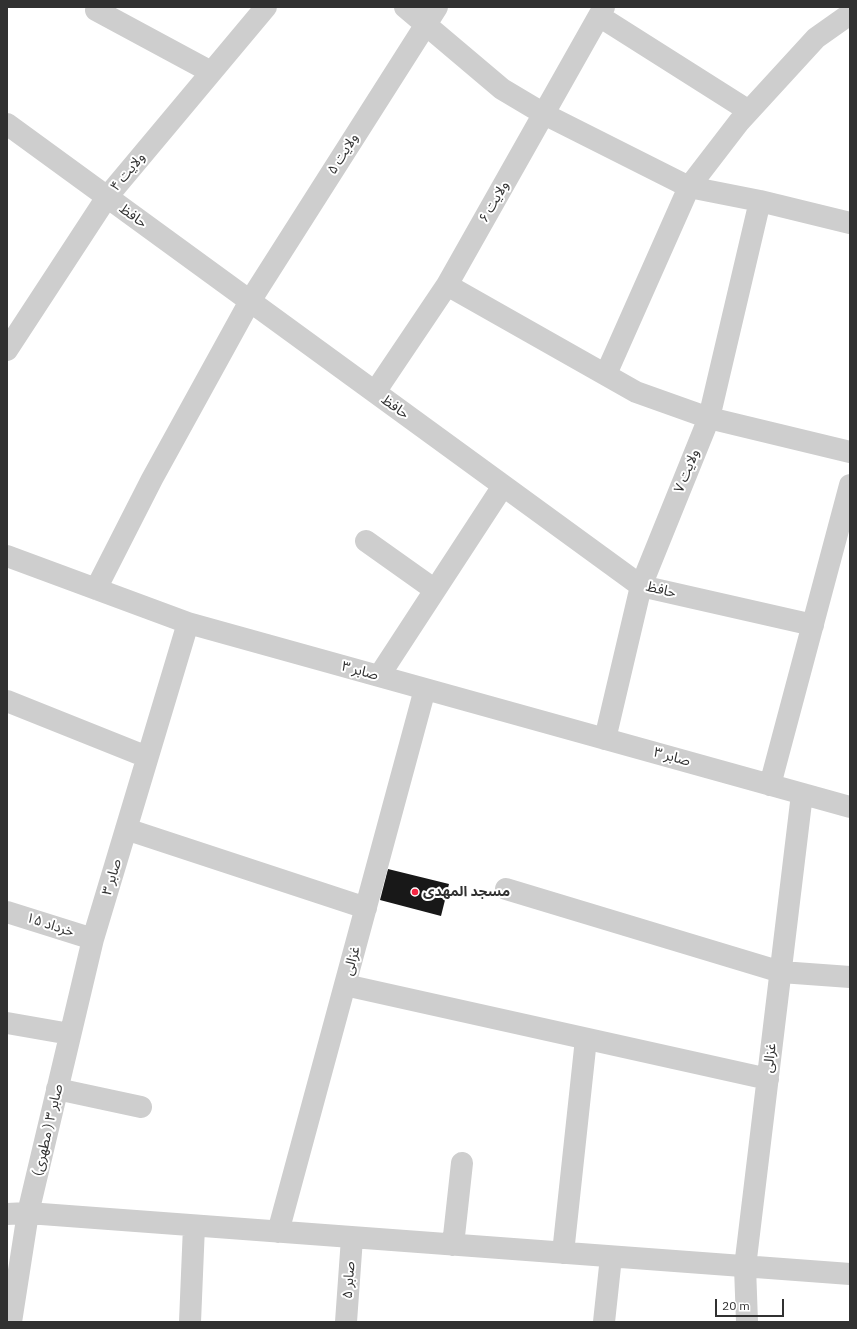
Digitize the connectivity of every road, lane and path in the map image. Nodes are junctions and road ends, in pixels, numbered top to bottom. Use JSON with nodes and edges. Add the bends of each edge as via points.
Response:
{"nodes":[{"id":1,"x":266,"y":7,"type":"edge"},
{"id":2,"x":405,"y":7,"type":"edge"},
{"id":3,"x":96,"y":10,"type":"dead end"},
{"id":4,"x":601,"y":12,"type":"edge"},
{"id":5,"x":850,"y":14,"type":"edge"},
{"id":6,"x":431,"y":16,"type":"edge"},
{"id":7,"x":211,"y":72,"type":"junction"},
{"id":8,"x":749,"y":111,"type":"junction"},
{"id":9,"x":544,"y":114,"type":"junction"},
{"id":10,"x":7,"y":124,"type":"edge"},
{"id":11,"x":689,"y":186,"type":"junction"},
{"id":12,"x":107,"y":197,"type":"junction"},
{"id":13,"x":760,"y":201,"type":"junction"},
{"id":14,"x":850,"y":222,"type":"edge"},
{"id":15,"x":446,"y":285,"type":"junction"},
{"id":16,"x":250,"y":301,"type":"junction"},
{"id":17,"x":7,"y":350,"type":"edge"},
{"id":18,"x":606,"y":374,"type":"junction"},
{"id":19,"x":375,"y":392,"type":"junction"},
{"id":20,"x":709,"y":418,"type":"junction"},
{"id":21,"x":850,"y":452,"type":"edge"},
{"id":22,"x":850,"y":485,"type":"edge"},
{"id":23,"x":503,"y":486,"type":"junction"},
{"id":24,"x":366,"y":541,"type":"dead end"},
{"id":25,"x":7,"y":556,"type":"edge"},
{"id":26,"x":641,"y":586,"type":"junction"},
{"id":27,"x":96,"y":589,"type":"junction"},
{"id":28,"x":435,"y":590,"type":"junction"},
{"id":29,"x":188,"y":623,"type":"junction"},
{"id":30,"x":813,"y":625,"type":"junction"},
{"id":31,"x":379,"y":676,"type":"junction"},
{"id":32,"x":425,"y":689,"type":"junction"},
{"id":33,"x":7,"y":701,"type":"edge"},
{"id":34,"x":605,"y":739,"type":"junction"},
{"id":35,"x":148,"y":757,"type":"junction"},
{"id":36,"x":770,"y":785,"type":"junction"},
{"id":37,"x":802,"y":794,"type":"junction"},
{"id":38,"x":850,"y":807,"type":"edge"},
{"id":39,"x":126,"y":829,"type":"junction"},
{"id":40,"x":506,"y":889,"type":"dead end"},
{"id":41,"x":366,"y":908,"type":"junction"},
{"id":42,"x":7,"y":912,"type":"edge"},
{"id":43,"x":93,"y":939,"type":"junction"},
{"id":44,"x":781,"y":972,"type":"junction"},
{"id":45,"x":850,"y":977,"type":"edge"},
{"id":46,"x":346,"y":985,"type":"junction"},
{"id":47,"x":7,"y":1023,"type":"edge"},
{"id":48,"x":70,"y":1034,"type":"junction"},
{"id":49,"x":586,"y":1038,"type":"junction"},
{"id":50,"x":768,"y":1079,"type":"junction"},
{"id":51,"x":58,"y":1089,"type":"junction"},
{"id":52,"x":141,"y":1107,"type":"dead end"},
{"id":53,"x":462,"y":1163,"type":"dead end"},
{"id":54,"x":17,"y":1214,"type":"edge"},
{"id":55,"x":194,"y":1226,"type":"junction"},
{"id":56,"x":278,"y":1232,"type":"junction"},
{"id":57,"x":352,"y":1238,"type":"junction"},
{"id":58,"x":453,"y":1245,"type":"junction"},
{"id":59,"x":563,"y":1253,"type":"junction"},
{"id":60,"x":611,"y":1257,"type":"junction"},
{"id":61,"x":745,"y":1267,"type":"junction"},
{"id":62,"x":850,"y":1274,"type":"edge"},
{"id":63,"x":11,"y":1322,"type":"edge"},
{"id":64,"x":190,"y":1322,"type":"edge"},
{"id":65,"x":346,"y":1322,"type":"edge"},
{"id":66,"x":604,"y":1322,"type":"edge"},
{"id":67,"x":747,"y":1322,"type":"edge"}],
"edges":[{"from":1,"to":7,"type":"street","name":"ولایت ۴"},
{"from":2,"to":6,"type":"street"},
{"from":3,"to":7,"type":"street"},
{"from":4,"to":8,"type":"street"},
{"from":4,"to":9,"type":"street","name":"ولایت ۶"},
{"from":5,"to":8,"type":"street","via":[[816,38]]},
{"from":6,"to":9,"type":"street","via":[[502,89]]},
{"from":6,"to":16,"type":"street","name":"ولایت ۵"},
{"from":7,"to":12,"type":"street","name":"ولایت ۴"},
{"from":8,"to":11,"type":"street"},
{"from":9,"to":11,"type":"street"},
{"from":9,"to":15,"type":"street","name":"ولایت ۶"},
{"from":10,"to":12,"type":"street","name":"حافظ"},
{"from":11,"to":13,"type":"street"},
{"from":11,"to":18,"type":"street"},
{"from":12,"to":16,"type":"street","name":"حافظ"},
{"from":12,"to":17,"type":"street","name":"ولایت ۴"},
{"from":13,"to":14,"type":"street"},
{"from":13,"to":20,"type":"street","name":"ولایت ۷"},
{"from":15,"to":18,"type":"street"},
{"from":15,"to":19,"type":"street","name":"ولایت ۶"},
{"from":16,"to":19,"type":"street","name":"حافظ"},
{"from":16,"to":27,"type":"street","name":"ولایت ۵","via":[[152,480]]},
{"from":18,"to":20,"type":"street","via":[[636,392]]},
{"from":19,"to":23,"type":"street","name":"حافظ"},
{"from":20,"to":21,"type":"street"},
{"from":20,"to":26,"type":"street","name":"ولایت ۷"},
{"from":22,"to":30,"type":"street"},
{"from":23,"to":26,"type":"street","name":"حافظ"},
{"from":23,"to":28,"type":"street"},
{"from":24,"to":28,"type":"street"},
{"from":25,"to":27,"type":"street"},
{"from":26,"to":30,"type":"street","name":"حافظ"},
{"from":26,"to":34,"type":"street","name":"ولایت ۷"},
{"from":27,"to":29,"type":"street"},
{"from":28,"to":31,"type":"street"},
{"from":29,"to":31,"type":"street","name":"صابر ۳"},
{"from":29,"to":35,"type":"street","name":"صابر ۳"},
{"from":30,"to":36,"type":"street"},
{"from":31,"to":32,"type":"street","name":"صابر ۳"},
{"from":32,"to":34,"type":"street","name":"صابر ۳"},
{"from":32,"to":41,"type":"street","name":"غزالی"},
{"from":33,"to":35,"type":"street"},
{"from":34,"to":36,"type":"street","name":"صابر ۳"},
{"from":35,"to":39,"type":"street","name":"صابر ۳"},
{"from":36,"to":37,"type":"street","name":"صابر ۳"},
{"from":37,"to":38,"type":"street","name":"صابر ۳"},
{"from":37,"to":44,"type":"street","name":"غزالی"},
{"from":39,"to":41,"type":"street"},
{"from":39,"to":43,"type":"street","name":"صابر ۳"},
{"from":40,"to":44,"type":"street"},
{"from":41,"to":46,"type":"street","name":"غزالی"},
{"from":42,"to":43,"type":"street","name":"۱۵ خرداد"},
{"from":43,"to":48,"type":"street","name":"صابر ۳ ( مطهری)"},
{"from":44,"to":45,"type":"street"},
{"from":44,"to":50,"type":"street","name":"غزالی"},
{"from":46,"to":49,"type":"street"},
{"from":46,"to":56,"type":"street","name":"غزالی"},
{"from":47,"to":48,"type":"street"},
{"from":48,"to":51,"type":"street","name":"صابر ۳ ( مطهری)"},
{"from":49,"to":50,"type":"street"},
{"from":49,"to":59,"type":"street"},
{"from":50,"to":61,"type":"street","name":"غزالی"},
{"from":51,"to":52,"type":"street"},
{"from":51,"to":54,"type":"street","name":"صابر ۳ ( مطهری)"},
{"from":53,"to":58,"type":"street"},
{"from":54,"to":55,"type":"street"},
{"from":54,"to":63,"type":"street","name":"صابر ۳ ( مطهری)"},
{"from":55,"to":56,"type":"street"},
{"from":55,"to":64,"type":"street"},
{"from":56,"to":57,"type":"street"},
{"from":57,"to":58,"type":"street"},
{"from":57,"to":65,"type":"street","name":"صابر ۵"},
{"from":58,"to":59,"type":"street"},
{"from":59,"to":60,"type":"street"},
{"from":60,"to":61,"type":"street"},
{"from":60,"to":66,"type":"street"},
{"from":61,"to":62,"type":"street"},
{"from":61,"to":67,"type":"street","name":"غزالی"}]}
